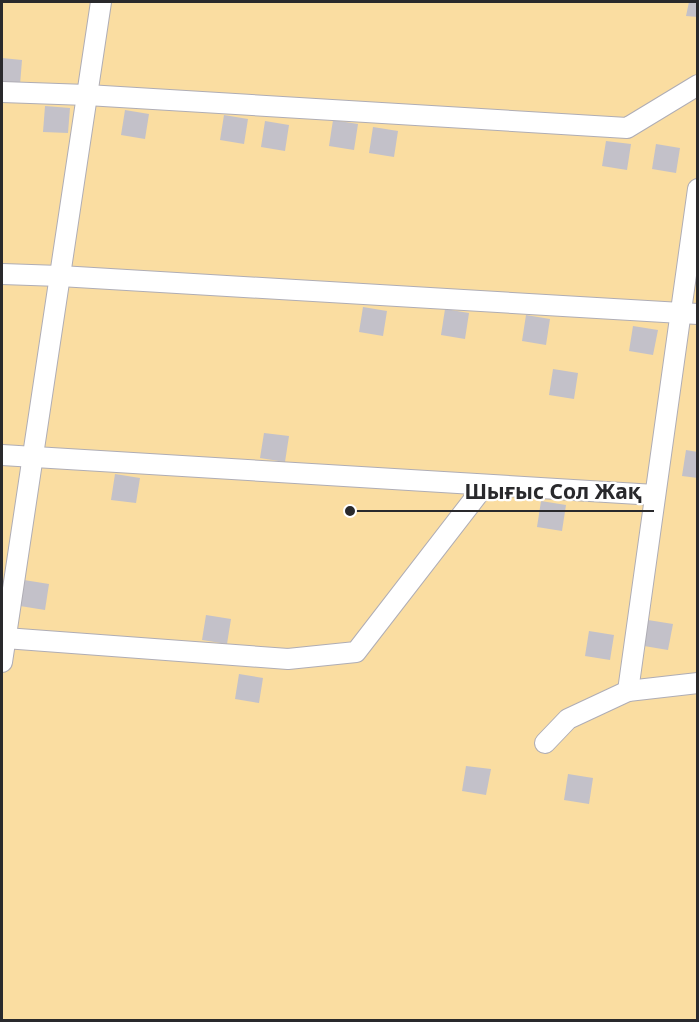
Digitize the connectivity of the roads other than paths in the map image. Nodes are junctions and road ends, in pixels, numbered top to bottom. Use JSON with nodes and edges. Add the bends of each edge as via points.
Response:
{"nodes":[{"id":1,"x":101,"y":2,"type":"edge"},
{"id":2,"x":698,"y":85,"type":"edge"},
{"id":3,"x":2,"y":92,"type":"edge"},
{"id":4,"x":87,"y":95,"type":"junction"},
{"id":5,"x":698,"y":189,"type":"edge"},
{"id":6,"x":2,"y":274,"type":"edge"},
{"id":7,"x":60,"y":276,"type":"junction"},
{"id":8,"x":689,"y":313,"type":"edge"},
{"id":9,"x":2,"y":454,"type":"edge"},
{"id":10,"x":33,"y":457,"type":"junction"},
{"id":11,"x":485,"y":485,"type":"junction"},
{"id":12,"x":655,"y":495,"type":"junction"},
{"id":13,"x":5,"y":638,"type":"junction"},
{"id":14,"x":2,"y":662,"type":"edge"},
{"id":15,"x":698,"y":683,"type":"edge"},
{"id":16,"x":628,"y":691,"type":"junction"},
{"id":17,"x":545,"y":743,"type":"dead end"}],
"edges":[{"from":1,"to":4,"type":"street"},
{"from":2,"to":4,"type":"street","via":[[627,128]]},
{"from":3,"to":4,"type":"street"},
{"from":4,"to":7,"type":"street"},
{"from":5,"to":8,"type":"street"},
{"from":6,"to":7,"type":"street"},
{"from":7,"to":8,"type":"street"},
{"from":7,"to":10,"type":"street"},
{"from":8,"to":12,"type":"street"},
{"from":9,"to":10,"type":"street"},
{"from":10,"to":11,"type":"street"},
{"from":10,"to":13,"type":"street"},
{"from":11,"to":12,"type":"street"},
{"from":11,"to":13,"type":"street","via":[[356,652],[288,659]]},
{"from":12,"to":16,"type":"street"},
{"from":13,"to":14,"type":"street"},
{"from":15,"to":16,"type":"street"},
{"from":16,"to":17,"type":"street","via":[[568,719]]}]}
